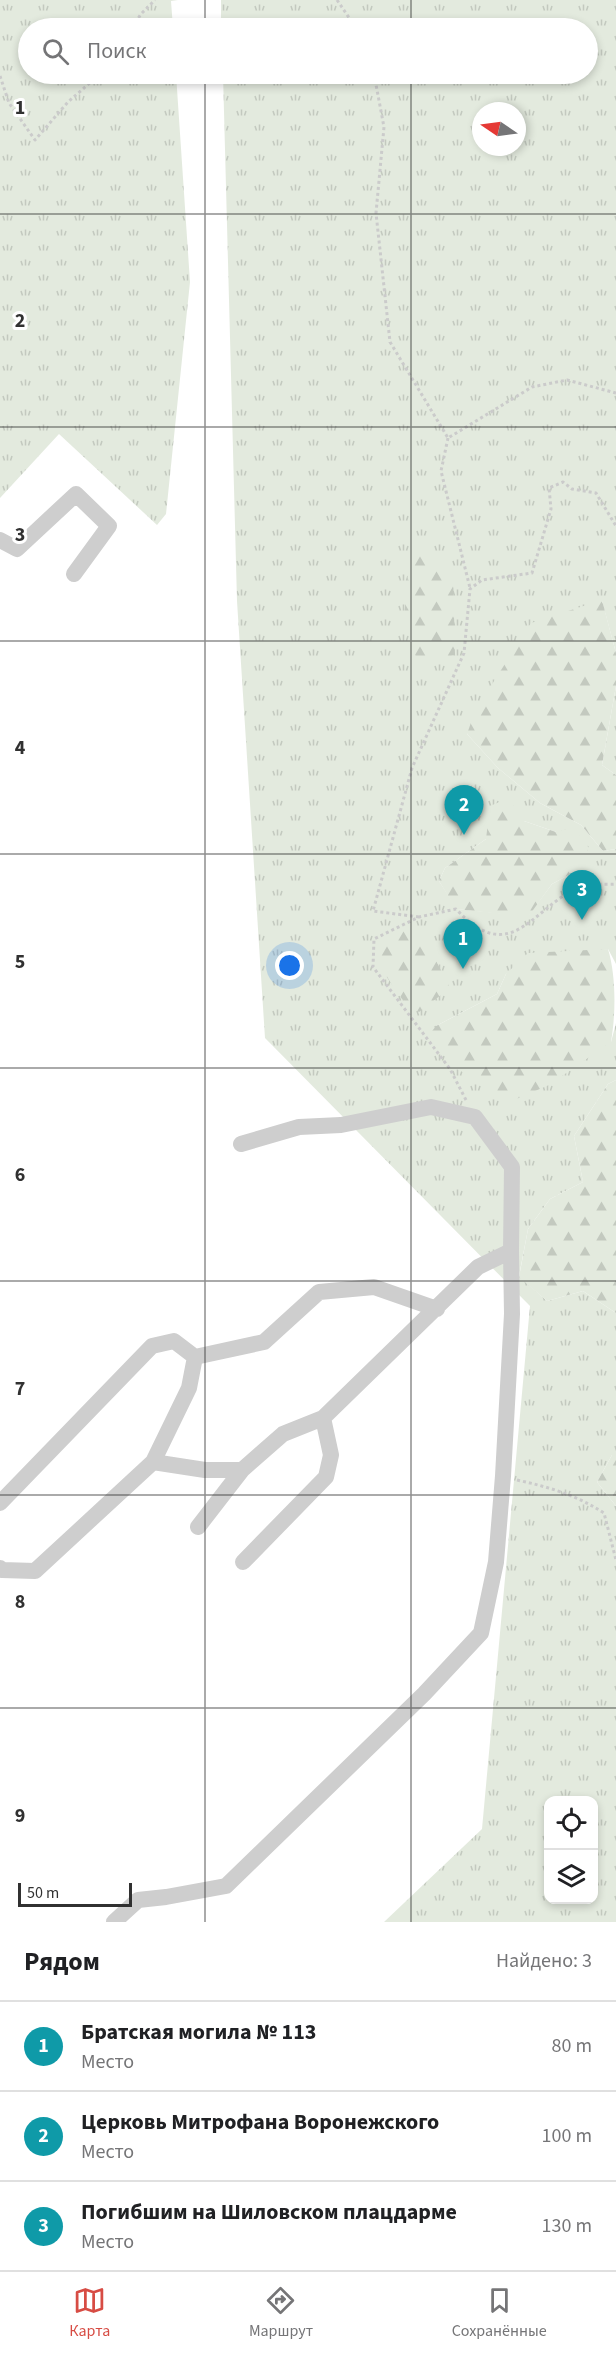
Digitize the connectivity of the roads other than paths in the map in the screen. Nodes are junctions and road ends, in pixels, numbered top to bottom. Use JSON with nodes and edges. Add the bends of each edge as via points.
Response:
{"nodes":[{"id":1,"x":0,"y":540,"type":"edge"},
{"id":2,"x":74,"y":574,"type":"dead end"},
{"id":3,"x":241,"y":1144,"type":"dead end"},
{"id":4,"x":511,"y":1251,"type":"junction"},
{"id":5,"x":437,"y":1309,"type":"junction"},
{"id":6,"x":195,"y":1357,"type":"junction"},
{"id":7,"x":323,"y":1418,"type":"junction"},
{"id":8,"x":153,"y":1462,"type":"junction"},
{"id":9,"x":242,"y":1470,"type":"junction"},
{"id":10,"x":0,"y":1503,"type":"edge"},
{"id":11,"x":198,"y":1527,"type":"dead end"},
{"id":12,"x":243,"y":1562,"type":"dead end"},
{"id":13,"x":0,"y":1568,"type":"edge"},
{"id":14,"x":114,"y":1922,"type":"edge"}],
"edges":[{"from":1,"to":2,"type":"lane","via":[[17,549],[76,495],[109,526]]},
{"from":3,"to":4,"type":"lane","via":[[299,1127],[341,1125],[431,1107],[475,1117],[512,1167]]},
{"from":4,"to":5,"type":"lane","via":[[478,1267]]},
{"from":4,"to":14,"type":"lane","via":[[512,1314],[503,1476],[496,1562],[481,1633],[424,1694],[226,1886],[138,1900]]},
{"from":5,"to":6,"type":"lane","via":[[374,1287],[319,1292],[264,1342]]},
{"from":5,"to":7,"type":"lane"},
{"from":6,"to":8,"type":"lane","via":[[189,1388]]},
{"from":6,"to":10,"type":"lane","via":[[174,1341],[152,1346]]},
{"from":7,"to":9,"type":"lane","via":[[283,1434]]},
{"from":7,"to":12,"type":"lane","via":[[331,1455],[326,1477]]},
{"from":8,"to":9,"type":"lane","via":[[205,1470]]},
{"from":8,"to":13,"type":"lane","via":[[35,1571]]},
{"from":9,"to":11,"type":"lane"}]}
